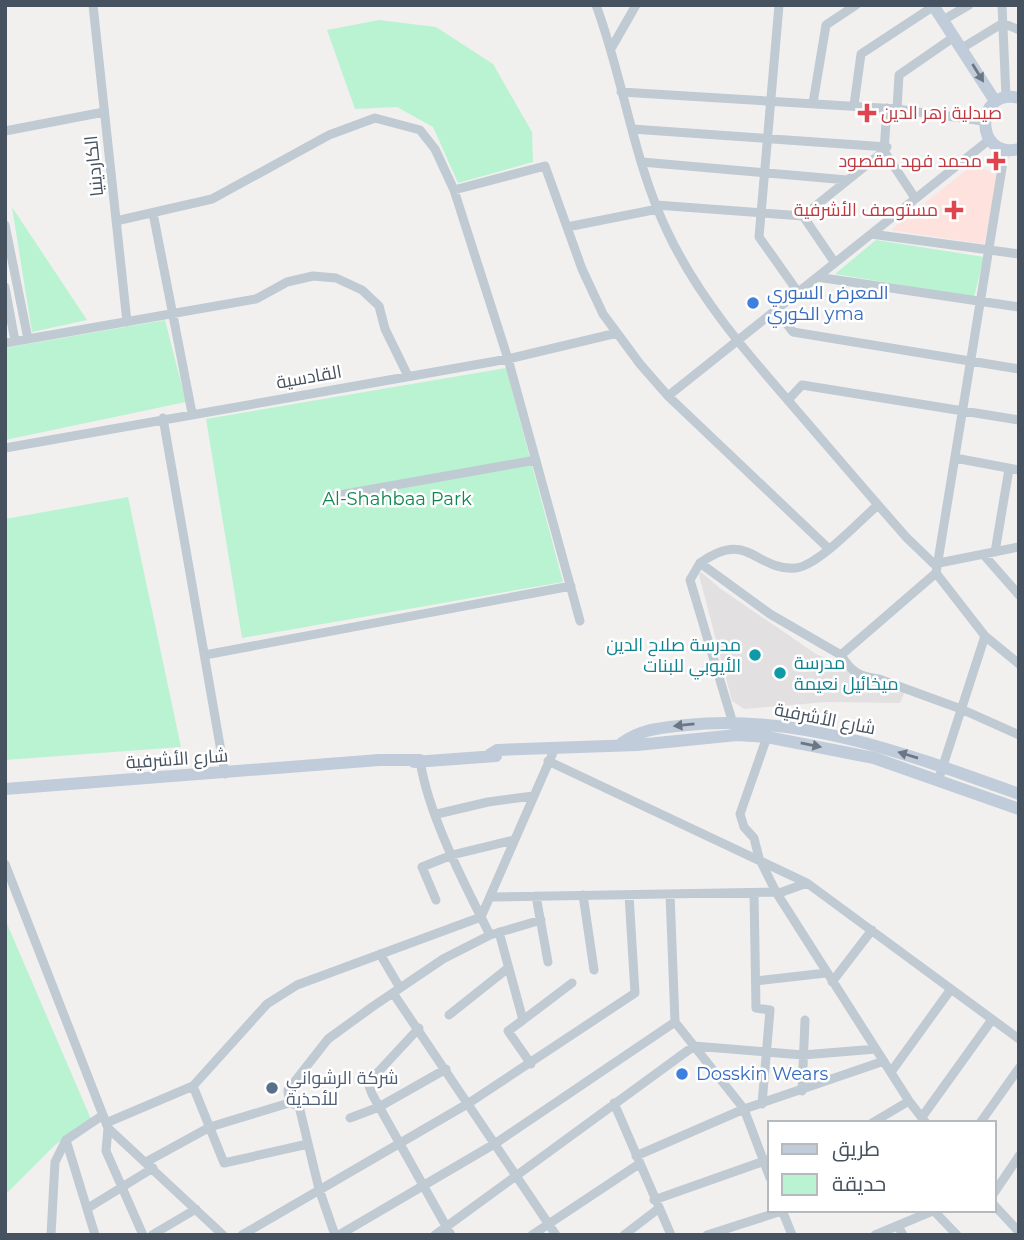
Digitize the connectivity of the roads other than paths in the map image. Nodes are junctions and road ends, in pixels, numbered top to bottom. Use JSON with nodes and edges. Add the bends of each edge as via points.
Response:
{"nodes":[{"id":1,"x":93,"y":5,"type":"edge"},
{"id":2,"x":597,"y":5,"type":"edge"},
{"id":3,"x":636,"y":5,"type":"edge"},
{"id":4,"x":856,"y":5,"type":"edge"},
{"id":5,"x":969,"y":5,"type":"edge"},
{"id":6,"x":1002,"y":5,"type":"edge"},
{"id":7,"x":779,"y":6,"type":"edge"},
{"id":8,"x":933,"y":6,"type":"edge"},
{"id":9,"x":943,"y":20,"type":"junction"},
{"id":10,"x":1003,"y":23,"type":"junction"},
{"id":11,"x":1019,"y":30,"type":"edge"},
{"id":12,"x":958,"y":43,"type":"junction"},
{"id":13,"x":612,"y":47,"type":"junction"},
{"id":14,"x":621,"y":92,"type":"junction"},
{"id":15,"x":1007,"y":98,"type":"edge"},
{"id":16,"x":769,"y":101,"type":"junction"},
{"id":17,"x":813,"y":103,"type":"junction"},
{"id":18,"x":854,"y":105,"type":"junction"},
{"id":19,"x":892,"y":108,"type":"junction"},
{"id":20,"x":104,"y":112,"type":"junction"},
{"id":21,"x":983,"y":121,"type":"junction"},
{"id":22,"x":632,"y":130,"type":"junction"},
{"id":23,"x":5,"y":131,"type":"edge"},
{"id":24,"x":766,"y":137,"type":"junction"},
{"id":25,"x":989,"y":140,"type":"junction"},
{"id":26,"x":885,"y":149,"type":"junction"},
{"id":27,"x":1012,"y":150,"type":"edge"},
{"id":28,"x":642,"y":162,"type":"junction"},
{"id":29,"x":765,"y":173,"type":"junction"},
{"id":30,"x":847,"y":180,"type":"junction"},
{"id":31,"x":454,"y":190,"type":"junction"},
{"id":32,"x":915,"y":198,"type":"junction"},
{"id":33,"x":657,"y":207,"type":"junction"},
{"id":34,"x":761,"y":212,"type":"junction"},
{"id":35,"x":153,"y":213,"type":"junction"},
{"id":36,"x":803,"y":216,"type":"junction"},
{"id":37,"x":116,"y":221,"type":"junction"},
{"id":38,"x":5,"y":225,"type":"edge"},
{"id":39,"x":567,"y":227,"type":"junction"},
{"id":40,"x":870,"y":234,"type":"junction"},
{"id":41,"x":989,"y":250,"type":"junction"},
{"id":42,"x":1019,"y":254,"type":"edge"},
{"id":43,"x":835,"y":263,"type":"junction"},
{"id":44,"x":817,"y":277,"type":"junction"},
{"id":45,"x":5,"y":287,"type":"edge"},
{"id":46,"x":798,"y":292,"type":"junction"},
{"id":47,"x":981,"y":300,"type":"junction"},
{"id":48,"x":1019,"y":307,"type":"edge"},
{"id":49,"x":776,"y":310,"type":"junction"},
{"id":50,"x":173,"y":316,"type":"junction"},
{"id":51,"x":127,"y":322,"type":"junction"},
{"id":52,"x":617,"y":333,"type":"junction"},
{"id":53,"x":28,"y":339,"type":"junction"},
{"id":54,"x":737,"y":341,"type":"junction"},
{"id":55,"x":10,"y":342,"type":"edge"},
{"id":56,"x":508,"y":359,"type":"junction"},
{"id":57,"x":971,"y":362,"type":"junction"},
{"id":58,"x":1019,"y":369,"type":"edge"},
{"id":59,"x":408,"y":376,"type":"junction"},
{"id":60,"x":668,"y":397,"type":"junction"},
{"id":61,"x":788,"y":401,"type":"junction"},
{"id":62,"x":964,"y":411,"type":"junction"},
{"id":63,"x":192,"y":413,"type":"junction"},
{"id":64,"x":163,"y":418,"type":"junction"},
{"id":65,"x":1019,"y":421,"type":"edge"},
{"id":66,"x":5,"y":448,"type":"edge"},
{"id":67,"x":955,"y":458,"type":"junction"},
{"id":68,"x":536,"y":460,"type":"junction"},
{"id":69,"x":1014,"y":470,"type":"edge"},
{"id":70,"x":328,"y":497,"type":"dead end"},
{"id":71,"x":878,"y":505,"type":"junction"},
{"id":72,"x":1019,"y":547,"type":"edge"},
{"id":73,"x":828,"y":548,"type":"junction"},
{"id":74,"x":995,"y":552,"type":"junction"},
{"id":75,"x":983,"y":554,"type":"junction"},
{"id":76,"x":699,"y":563,"type":"junction"},
{"id":77,"x":938,"y":568,"type":"junction"},
{"id":78,"x":571,"y":586,"type":"junction"},
{"id":79,"x":1019,"y":595,"type":"edge"},
{"id":80,"x":580,"y":621,"type":"dead end"},
{"id":81,"x":985,"y":636,"type":"junction"},
{"id":82,"x":205,"y":655,"type":"junction"},
{"id":83,"x":841,"y":656,"type":"junction"},
{"id":84,"x":1019,"y":664,"type":"edge"},
{"id":85,"x":961,"y":709,"type":"junction"},
{"id":86,"x":735,"y":729,"type":"junction"},
{"id":87,"x":1019,"y":735,"type":"edge"},
{"id":88,"x":767,"y":737,"type":"junction"},
{"id":89,"x":555,"y":748,"type":"junction"},
{"id":90,"x":420,"y":760,"type":"junction"},
{"id":91,"x":548,"y":761,"type":"junction"},
{"id":92,"x":940,"y":772,"type":"junction"},
{"id":93,"x":225,"y":774,"type":"junction"},
{"id":94,"x":5,"y":789,"type":"edge"},
{"id":95,"x":1019,"y":794,"type":"edge"},
{"id":96,"x":533,"y":796,"type":"junction"},
{"id":97,"x":1019,"y":809,"type":"edge"},
{"id":98,"x":437,"y":814,"type":"junction"},
{"id":99,"x":514,"y":840,"type":"junction"},
{"id":100,"x":452,"y":855,"type":"junction"},
{"id":101,"x":759,"y":858,"type":"junction"},
{"id":102,"x":5,"y":864,"type":"edge"},
{"id":103,"x":807,"y":883,"type":"junction"},
{"id":104,"x":776,"y":892,"type":"junction"},
{"id":105,"x":754,"y":893,"type":"junction"},
{"id":106,"x":670,"y":894,"type":"junction"},
{"id":107,"x":583,"y":895,"type":"junction"},
{"id":108,"x":629,"y":895,"type":"junction"},
{"id":109,"x":536,"y":896,"type":"junction"},
{"id":110,"x":491,"y":897,"type":"junction"},
{"id":111,"x":436,"y":900,"type":"dead end"},
{"id":112,"x":481,"y":917,"type":"junction"},
{"id":113,"x":541,"y":920,"type":"junction"},
{"id":114,"x":872,"y":930,"type":"junction"},
{"id":115,"x":494,"y":933,"type":"junction"},
{"id":116,"x":380,"y":954,"type":"junction"},
{"id":117,"x":548,"y":962,"type":"dead end"},
{"id":118,"x":508,"y":968,"type":"junction"},
{"id":119,"x":594,"y":970,"type":"dead end"},
{"id":120,"x":829,"y":978,"type":"junction"},
{"id":121,"x":756,"y":981,"type":"junction"},
{"id":122,"x":572,"y":983,"type":"dead end"},
{"id":123,"x":951,"y":989,"type":"junction"},
{"id":124,"x":397,"y":990,"type":"junction"},
{"id":125,"x":449,"y":1015,"type":"dead end"},
{"id":126,"x":523,"y":1020,"type":"junction"},
{"id":127,"x":805,"y":1020,"type":"dead end"},
{"id":128,"x":991,"y":1021,"type":"junction"},
{"id":129,"x":675,"y":1022,"type":"junction"},
{"id":130,"x":419,"y":1028,"type":"junction"},
{"id":131,"x":1019,"y":1039,"type":"edge"},
{"id":132,"x":694,"y":1046,"type":"junction"},
{"id":133,"x":876,"y":1049,"type":"junction"},
{"id":134,"x":765,"y":1052,"type":"junction"},
{"id":135,"x":803,"y":1055,"type":"junction"},
{"id":136,"x":884,"y":1061,"type":"junction"},
{"id":137,"x":531,"y":1063,"type":"junction"},
{"id":138,"x":1019,"y":1068,"type":"edge"},
{"id":139,"x":446,"y":1069,"type":"junction"},
{"id":140,"x":891,"y":1073,"type":"junction"},
{"id":141,"x":193,"y":1086,"type":"junction"},
{"id":142,"x":802,"y":1091,"type":"junction"},
{"id":143,"x":909,"y":1101,"type":"junction"},
{"id":144,"x":614,"y":1102,"type":"junction"},
{"id":145,"x":289,"y":1103,"type":"junction"},
{"id":146,"x":469,"y":1103,"type":"junction"},
{"id":147,"x":762,"y":1104,"type":"junction"},
{"id":148,"x":379,"y":1107,"type":"junction"},
{"id":149,"x":744,"y":1109,"type":"junction"},
{"id":150,"x":350,"y":1118,"type":"dead end"},
{"id":151,"x":924,"y":1120,"type":"edge"},
{"id":152,"x":875,"y":1121,"type":"edge"},
{"id":153,"x":981,"y":1121,"type":"edge"},
{"id":154,"x":106,"y":1122,"type":"junction"},
{"id":155,"x":210,"y":1127,"type":"junction"},
{"id":156,"x":66,"y":1140,"type":"junction"},
{"id":157,"x":400,"y":1143,"type":"junction"},
{"id":158,"x":496,"y":1143,"type":"junction"},
{"id":159,"x":307,"y":1144,"type":"junction"},
{"id":160,"x":638,"y":1160,"type":"junction"},
{"id":161,"x":767,"y":1160,"type":"edge"},
{"id":162,"x":1017,"y":1161,"type":"edge"},
{"id":163,"x":149,"y":1165,"type":"junction"},
{"id":164,"x":517,"y":1176,"type":"junction"},
{"id":165,"x":424,"y":1187,"type":"junction"},
{"id":166,"x":122,"y":1188,"type":"junction"},
{"id":167,"x":318,"y":1189,"type":"junction"},
{"id":168,"x":996,"y":1190,"type":"edge"},
{"id":169,"x":656,"y":1204,"type":"junction"},
{"id":170,"x":996,"y":1207,"type":"edge"},
{"id":171,"x":88,"y":1208,"type":"junction"},
{"id":172,"x":197,"y":1209,"type":"junction"},
{"id":173,"x":780,"y":1212,"type":"edge"},
{"id":174,"x":783,"y":1212,"type":"edge"},
{"id":175,"x":932,"y":1212,"type":"edge"},
{"id":176,"x":935,"y":1212,"type":"edge"},
{"id":177,"x":549,"y":1224,"type":"junction"},
{"id":178,"x":898,"y":1226,"type":"junction"},
{"id":179,"x":448,"y":1231,"type":"edge"},
{"id":180,"x":1019,"y":1233,"type":"edge"},
{"id":181,"x":51,"y":1235,"type":"edge"},
{"id":182,"x":95,"y":1235,"type":"edge"},
{"id":183,"x":143,"y":1235,"type":"edge"},
{"id":184,"x":152,"y":1235,"type":"edge"},
{"id":185,"x":223,"y":1235,"type":"edge"},
{"id":186,"x":242,"y":1235,"type":"edge"},
{"id":187,"x":337,"y":1235,"type":"edge"},
{"id":188,"x":435,"y":1235,"type":"edge"},
{"id":189,"x":531,"y":1235,"type":"edge"},
{"id":190,"x":556,"y":1235,"type":"edge"},
{"id":191,"x":624,"y":1235,"type":"edge"},
{"id":192,"x":671,"y":1235,"type":"edge"},
{"id":193,"x":707,"y":1235,"type":"edge"},
{"id":194,"x":792,"y":1235,"type":"edge"},
{"id":195,"x":875,"y":1235,"type":"edge"},
{"id":196,"x":903,"y":1235,"type":"edge"},
{"id":197,"x":957,"y":1235,"type":"edge"}],
"edges":[{"from":1,"to":20,"type":"street","name":"الكاردينيا"},
{"from":2,"to":13,"type":"street"},
{"from":3,"to":13,"type":"street"},
{"from":4,"to":17,"type":"street","via":[[826,25]]},
{"from":5,"to":9,"type":"street"},
{"from":6,"to":10,"type":"street"},
{"from":7,"to":16,"type":"street"},
{"from":8,"to":9,"type":"street"},
{"from":8,"to":18,"type":"street","via":[[861,54]]},
{"from":9,"to":12,"type":"street"},
{"from":10,"to":11,"type":"street"},
{"from":10,"to":12,"type":"street"},
{"from":10,"to":15,"type":"street"},
{"from":12,"to":15,"type":"street","one_way":true},
{"from":12,"to":19,"type":"street","via":[[899,75]]},
{"from":13,"to":14,"type":"street"},
{"from":14,"to":16,"type":"street"},
{"from":14,"to":22,"type":"street"},
{"from":15,"to":21,"type":"street"},
{"from":16,"to":17,"type":"street"},
{"from":16,"to":24,"type":"street"},
{"from":17,"to":18,"type":"street"},
{"from":18,"to":19,"type":"street"},
{"from":19,"to":21,"type":"street"},
{"from":19,"to":26,"type":"street"},
{"from":20,"to":23,"type":"street"},
{"from":20,"to":37,"type":"street","name":"الكاردينيا"},
{"from":21,"to":25,"type":"street"},
{"from":22,"to":24,"type":"street"},
{"from":22,"to":28,"type":"street"},
{"from":24,"to":26,"type":"street"},
{"from":24,"to":29,"type":"street"},
{"from":25,"to":27,"type":"street"},
{"from":25,"to":32,"type":"street"},
{"from":26,"to":30,"type":"street"},
{"from":26,"to":32,"type":"street"},
{"from":27,"to":41,"type":"street"},
{"from":28,"to":29,"type":"street"},
{"from":28,"to":33,"type":"street"},
{"from":29,"to":30,"type":"street"},
{"from":29,"to":34,"type":"street"},
{"from":30,"to":36,"type":"street"},
{"from":31,"to":35,"type":"street","via":[[435,149],[420,130],[374,118],[329,135],[212,199]]},
{"from":31,"to":39,"type":"street","via":[[545,166]]},
{"from":31,"to":56,"type":"street"},
{"from":32,"to":40,"type":"street"},
{"from":33,"to":34,"type":"street"},
{"from":33,"to":39,"type":"street"},
{"from":33,"to":54,"type":"street","via":[[704,298]]},
{"from":34,"to":36,"type":"street"},
{"from":34,"to":46,"type":"street","via":[[759,237]]},
{"from":35,"to":37,"type":"street"},
{"from":35,"to":50,"type":"street"},
{"from":36,"to":43,"type":"street"},
{"from":37,"to":51,"type":"street","name":"الكاردينيا"},
{"from":38,"to":53,"type":"street"},
{"from":39,"to":52,"type":"street","via":[[603,314]]},
{"from":40,"to":41,"type":"street"},
{"from":40,"to":43,"type":"street"},
{"from":41,"to":42,"type":"street"},
{"from":41,"to":47,"type":"street"},
{"from":43,"to":44,"type":"street"},
{"from":44,"to":46,"type":"street"},
{"from":44,"to":47,"type":"street"},
{"from":45,"to":55,"type":"street"},
{"from":46,"to":49,"type":"street"},
{"from":47,"to":48,"type":"street"},
{"from":47,"to":57,"type":"street"},
{"from":49,"to":54,"type":"street"},
{"from":49,"to":57,"type":"street","via":[[793,332]]},
{"from":50,"to":51,"type":"street"},
{"from":50,"to":59,"type":"street","via":[[256,299],[287,282],[313,276],[336,278],[362,290],[379,306]]},
{"from":50,"to":63,"type":"street"},
{"from":51,"to":53,"type":"street"},
{"from":52,"to":56,"type":"street","name":"القادسية"},
{"from":52,"to":60,"type":"street"},
{"from":53,"to":55,"type":"street"},
{"from":54,"to":60,"type":"street"},
{"from":54,"to":61,"type":"street"},
{"from":56,"to":59,"type":"street","name":"القادسية"},
{"from":56,"to":68,"type":"street"},
{"from":57,"to":58,"type":"street"},
{"from":57,"to":62,"type":"street"},
{"from":59,"to":63,"type":"street","name":"القادسية"},
{"from":60,"to":73,"type":"street"},
{"from":61,"to":62,"type":"street","via":[[802,385]]},
{"from":61,"to":71,"type":"street"},
{"from":62,"to":65,"type":"street"},
{"from":62,"to":67,"type":"street"},
{"from":63,"to":64,"type":"street","name":"القادسية"},
{"from":64,"to":66,"type":"street","name":"القادسية"},
{"from":64,"to":82,"type":"street"},
{"from":67,"to":69,"type":"street"},
{"from":67,"to":77,"type":"street"},
{"from":68,"to":70,"type":"street"},
{"from":68,"to":78,"type":"street"},
{"from":69,"to":74,"type":"street"},
{"from":71,"to":73,"type":"street"},
{"from":71,"to":77,"type":"street"},
{"from":72,"to":74,"type":"street"},
{"from":73,"to":76,"type":"street","via":[[798,568],[743,550],[719,550]]},
{"from":74,"to":75,"type":"street"},
{"from":75,"to":77,"type":"street"},
{"from":75,"to":79,"type":"street"},
{"from":76,"to":83,"type":"street","via":[[780,621]]},
{"from":76,"to":86,"type":"street","via":[[690,580]]},
{"from":77,"to":81,"type":"street"},
{"from":77,"to":83,"type":"street"},
{"from":78,"to":80,"type":"street"},
{"from":78,"to":82,"type":"street"},
{"from":81,"to":84,"type":"street"},
{"from":81,"to":85,"type":"street"},
{"from":82,"to":93,"type":"street"},
{"from":83,"to":85,"type":"street","via":[[865,678]]},
{"from":85,"to":87,"type":"street"},
{"from":85,"to":92,"type":"street"},
{"from":86,"to":88,"type":"street","name":"شارع الأشرفية"},
{"from":86,"to":89,"type":"street","name":"شارع الأشرفية","via":[[648,729],[622,743]]},
{"from":92,"to":86,"type":"street","name":"شارع الأشرفية","one_way":true,"via":[[905,754],[826,735],[771,725]]},
{"from":88,"to":92,"type":"street","name":"شارع الأشرفية","one_way":true},
{"from":88,"to":101,"type":"street","via":[[740,814]]},
{"from":89,"to":90,"type":"street","name":"شارع الأشرفية"},
{"from":89,"to":91,"type":"street"},
{"from":90,"to":93,"type":"street","name":"شارع الأشرفية"},
{"from":90,"to":98,"type":"street"},
{"from":91,"to":96,"type":"street"},
{"from":91,"to":101,"type":"street"},
{"from":92,"to":95,"type":"street","name":"شارع الأشرفية"},
{"from":92,"to":97,"type":"street","name":"شارع الأشرفية"},
{"from":93,"to":94,"type":"street","name":"شارع الأشرفية"},
{"from":96,"to":98,"type":"street"},
{"from":96,"to":99,"type":"street"},
{"from":98,"to":100,"type":"street"},
{"from":99,"to":100,"type":"street"},
{"from":99,"to":110,"type":"street"},
{"from":100,"to":111,"type":"street","via":[[422,867]]},
{"from":100,"to":112,"type":"street"},
{"from":101,"to":103,"type":"street"},
{"from":101,"to":104,"type":"street"},
{"from":102,"to":154,"type":"street"},
{"from":103,"to":104,"type":"street"},
{"from":103,"to":114,"type":"street"},
{"from":104,"to":105,"type":"street"},
{"from":104,"to":120,"type":"street"},
{"from":105,"to":106,"type":"street"},
{"from":105,"to":121,"type":"street"},
{"from":106,"to":108,"type":"street"},
{"from":106,"to":129,"type":"street"},
{"from":107,"to":108,"type":"street"},
{"from":107,"to":109,"type":"street"},
{"from":107,"to":119,"type":"street"},
{"from":108,"to":137,"type":"street","via":[[635,993]]},
{"from":109,"to":110,"type":"street"},
{"from":109,"to":113,"type":"street"},
{"from":110,"to":112,"type":"street"},
{"from":112,"to":115,"type":"street"},
{"from":112,"to":116,"type":"street"},
{"from":113,"to":115,"type":"street"},
{"from":113,"to":117,"type":"street"},
{"from":114,"to":120,"type":"street"},
{"from":114,"to":123,"type":"street"},
{"from":115,"to":118,"type":"street"},
{"from":115,"to":124,"type":"street"},
{"from":116,"to":124,"type":"street"},
{"from":116,"to":141,"type":"street","via":[[297,985],[267,1004]]},
{"from":118,"to":125,"type":"street"},
{"from":118,"to":126,"type":"street"},
{"from":120,"to":121,"type":"street"},
{"from":120,"to":133,"type":"street"},
{"from":121,"to":134,"type":"street","via":[[756,1008],[770,1010]]},
{"from":122,"to":126,"type":"street"},
{"from":123,"to":128,"type":"street"},
{"from":123,"to":140,"type":"street"},
{"from":124,"to":130,"type":"street"},
{"from":124,"to":145,"type":"street","via":[[328,1039],[288,1090]]},
{"from":126,"to":137,"type":"street","via":[[508,1031]]},
{"from":127,"to":135,"type":"street"},
{"from":128,"to":131,"type":"street"},
{"from":128,"to":151,"type":"street"},
{"from":129,"to":132,"type":"street"},
{"from":129,"to":158,"type":"street"},
{"from":130,"to":139,"type":"street"},
{"from":130,"to":148,"type":"street","via":[[368,1083]]},
{"from":132,"to":134,"type":"street"},
{"from":132,"to":144,"type":"street"},
{"from":132,"to":149,"type":"street"},
{"from":133,"to":135,"type":"street"},
{"from":133,"to":136,"type":"street"},
{"from":134,"to":135,"type":"street"},
{"from":134,"to":147,"type":"street"},
{"from":135,"to":142,"type":"street"},
{"from":136,"to":140,"type":"street"},
{"from":136,"to":142,"type":"street"},
{"from":137,"to":146,"type":"street"},
{"from":138,"to":153,"type":"street"},
{"from":139,"to":146,"type":"street"},
{"from":139,"to":148,"type":"street"},
{"from":140,"to":143,"type":"street"},
{"from":141,"to":154,"type":"street"},
{"from":141,"to":155,"type":"street"},
{"from":142,"to":147,"type":"street"},
{"from":143,"to":151,"type":"street"},
{"from":143,"to":152,"type":"street"},
{"from":144,"to":160,"type":"street"},
{"from":144,"to":164,"type":"street"},
{"from":145,"to":155,"type":"street"},
{"from":145,"to":159,"type":"street","via":[[299,1107]]},
{"from":146,"to":157,"type":"street"},
{"from":146,"to":158,"type":"street"},
{"from":147,"to":149,"type":"street"},
{"from":148,"to":150,"type":"street"},
{"from":148,"to":157,"type":"street"},
{"from":149,"to":160,"type":"street"},
{"from":149,"to":161,"type":"street"},
{"from":154,"to":156,"type":"street"},
{"from":154,"to":163,"type":"street"},
{"from":154,"to":166,"type":"street","via":[[106,1151]]},
{"from":155,"to":159,"type":"street","via":[[224,1163]]},
{"from":155,"to":163,"type":"street"},
{"from":156,"to":171,"type":"street"},
{"from":156,"to":181,"type":"street","via":[[55,1162]]},
{"from":157,"to":165,"type":"street"},
{"from":157,"to":167,"type":"street"},
{"from":158,"to":164,"type":"street"},
{"from":158,"to":165,"type":"street"},
{"from":159,"to":167,"type":"street"},
{"from":160,"to":169,"type":"street"},
{"from":160,"to":177,"type":"street"},
{"from":161,"to":169,"type":"street"},
{"from":162,"to":168,"type":"street"},
{"from":163,"to":166,"type":"street"},
{"from":163,"to":172,"type":"street"},
{"from":164,"to":177,"type":"street"},
{"from":164,"to":179,"type":"street"},
{"from":165,"to":179,"type":"street"},
{"from":165,"to":187,"type":"street"},
{"from":166,"to":171,"type":"street"},
{"from":166,"to":183,"type":"street"},
{"from":167,"to":186,"type":"street"},
{"from":167,"to":187,"type":"street"},
{"from":169,"to":191,"type":"street"},
{"from":169,"to":192,"type":"street"},
{"from":170,"to":180,"type":"street"},
{"from":171,"to":182,"type":"street"},
{"from":172,"to":184,"type":"street"},
{"from":172,"to":185,"type":"street"},
{"from":173,"to":193,"type":"street"},
{"from":174,"to":194,"type":"street"},
{"from":175,"to":178,"type":"street"},
{"from":176,"to":197,"type":"street"},
{"from":177,"to":189,"type":"street"},
{"from":177,"to":190,"type":"street"},
{"from":178,"to":195,"type":"street"},
{"from":178,"to":196,"type":"street"},
{"from":179,"to":188,"type":"street"}]}
